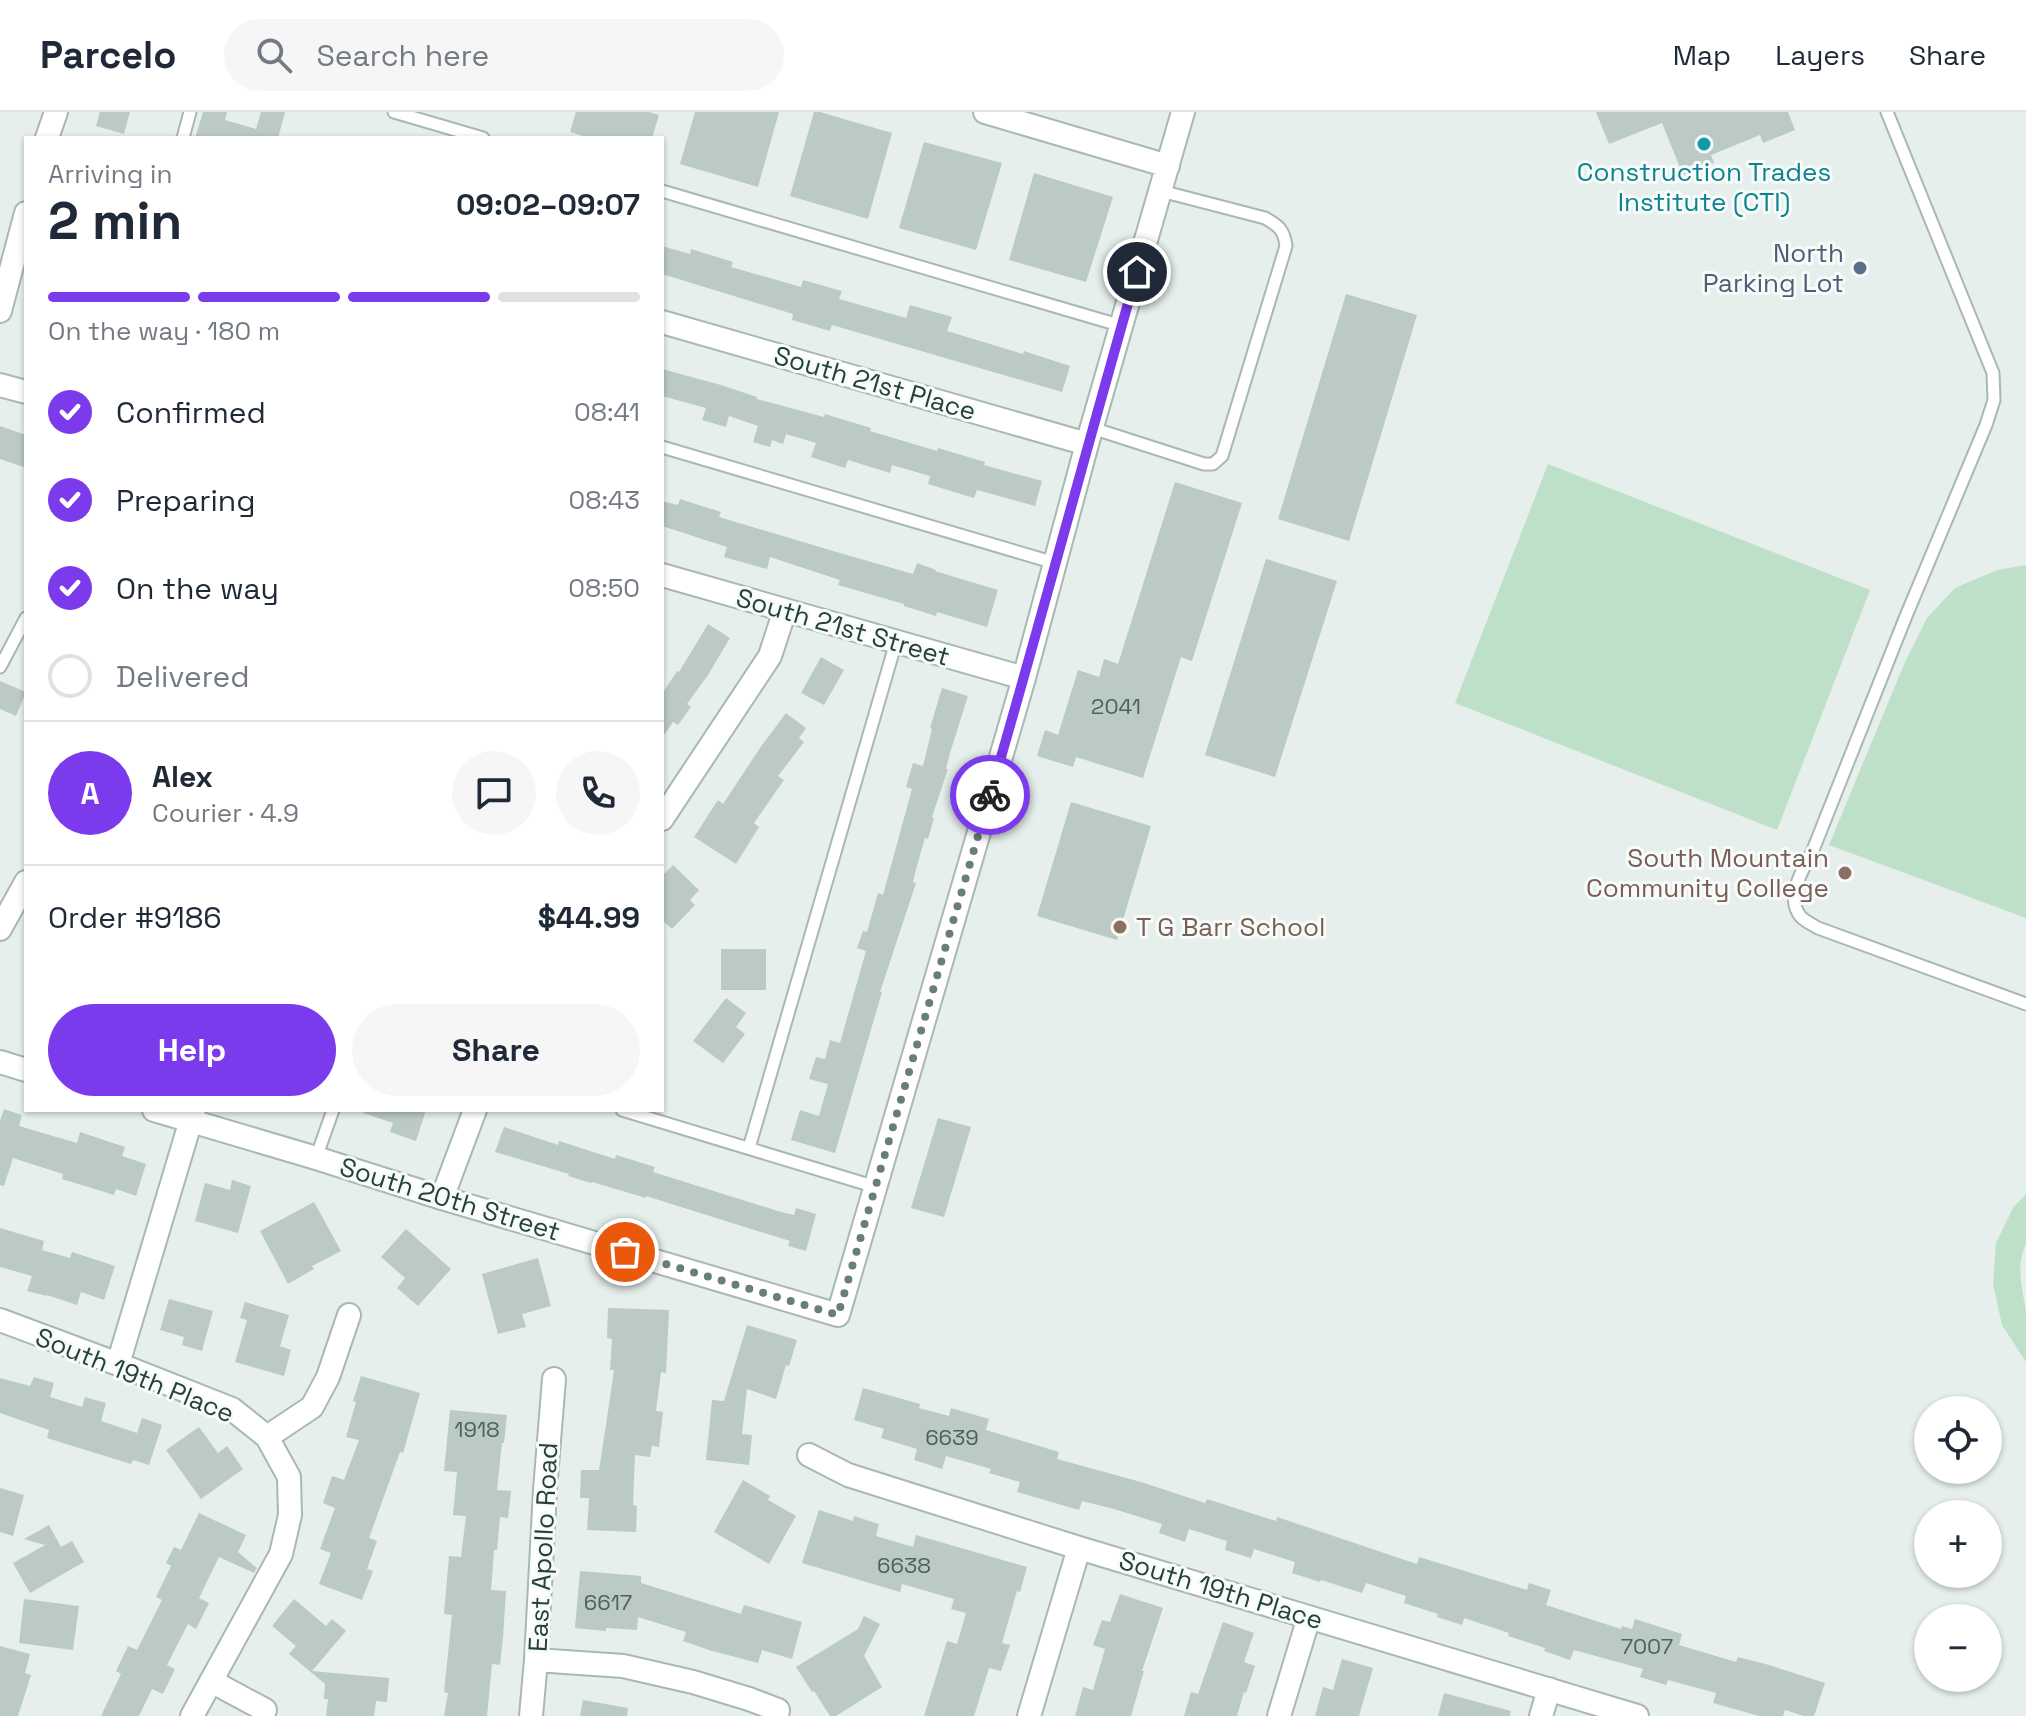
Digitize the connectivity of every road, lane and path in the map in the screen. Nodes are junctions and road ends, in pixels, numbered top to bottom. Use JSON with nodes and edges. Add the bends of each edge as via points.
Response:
{"nodes":[{"id":1,"x":56,"y":112,"type":"edge"},
{"id":2,"x":190,"y":112,"type":"edge"},
{"id":3,"x":394,"y":112,"type":"edge"},
{"id":4,"x":985,"y":112,"type":"edge"},
{"id":5,"x":1183,"y":112,"type":"edge"},
{"id":6,"x":1887,"y":112,"type":"edge"},
{"id":7,"x":48,"y":136,"type":"edge"},
{"id":8,"x":184,"y":136,"type":"edge"},
{"id":9,"x":476,"y":136,"type":"edge"},
{"id":10,"x":1168,"y":166,"type":"junction"},
{"id":11,"x":1161,"y":191,"type":"junction"},
{"id":12,"x":664,"y":192,"type":"edge"},
{"id":13,"x":24,"y":230,"type":"edge"},
{"id":14,"x":20,"y":265,"type":"edge"},
{"id":15,"x":0,"y":311,"type":"edge"},
{"id":16,"x":664,"y":323,"type":"edge"},
{"id":17,"x":1122,"y":326,"type":"junction"},
{"id":18,"x":0,"y":385,"type":"edge"},
{"id":19,"x":24,"y":391,"type":"edge"},
{"id":20,"x":1090,"y":436,"type":"junction"},
{"id":21,"x":664,"y":448,"type":"edge"},
{"id":22,"x":1055,"y":563,"type":"junction"},
{"id":23,"x":664,"y":576,"type":"edge"},
{"id":24,"x":785,"y":610,"type":"junction"},
{"id":25,"x":24,"y":622,"type":"edge"},
{"id":26,"x":896,"y":642,"type":"junction"},
{"id":27,"x":0,"y":667,"type":"edge"},
{"id":28,"x":1024,"y":678,"type":"junction"},
{"id":29,"x":664,"y":816,"type":"edge"},
{"id":30,"x":24,"y":886,"type":"edge"},
{"id":31,"x":0,"y":929,"type":"edge"},
{"id":32,"x":2026,"y":1004,"type":"edge"},
{"id":33,"x":0,"y":1062,"type":"edge"},
{"id":34,"x":24,"y":1069,"type":"edge"},
{"id":35,"x":167,"y":1112,"type":"edge"},
{"id":36,"x":332,"y":1112,"type":"edge"},
{"id":37,"x":474,"y":1112,"type":"edge"},
{"id":38,"x":629,"y":1112,"type":"edge"},
{"id":39,"x":192,"y":1116,"type":"edge"},
{"id":40,"x":749,"y":1148,"type":"junction"},
{"id":41,"x":316,"y":1158,"type":"junction"},
{"id":42,"x":876,"y":1187,"type":"junction"},
{"id":43,"x":442,"y":1198,"type":"junction"},
{"id":44,"x":349,"y":1315,"type":"dead end"},
{"id":45,"x":0,"y":1320,"type":"edge"},
{"id":46,"x":118,"y":1364,"type":"junction"},
{"id":47,"x":554,"y":1379,"type":"dead end"},
{"id":48,"x":267,"y":1437,"type":"junction"},
{"id":49,"x":809,"y":1455,"type":"dead end"},
{"id":50,"x":1079,"y":1548,"type":"junction"},
{"id":51,"x":1309,"y":1617,"type":"junction"},
{"id":52,"x":536,"y":1660,"type":"junction"},
{"id":53,"x":211,"y":1681,"type":"junction"},
{"id":54,"x":1549,"y":1689,"type":"junction"},
{"id":55,"x":265,"y":1710,"type":"dead end"},
{"id":56,"x":778,"y":1713,"type":"edge"},
{"id":57,"x":192,"y":1716,"type":"edge"},
{"id":58,"x":531,"y":1716,"type":"edge"},
{"id":59,"x":1029,"y":1716,"type":"edge"},
{"id":60,"x":1279,"y":1716,"type":"edge"},
{"id":61,"x":1541,"y":1716,"type":"edge"},
{"id":62,"x":1637,"y":1716,"type":"edge"}],
"edges":[{"from":1,"to":7,"type":"street"},
{"from":2,"to":8,"type":"lane"},
{"from":3,"to":9,"type":"lane"},
{"from":4,"to":10,"type":"street"},
{"from":5,"to":10,"type":"street"},
{"from":6,"to":32,"type":"lane","via":[[1993,373],[1994,400],[1797,882],[1795,905],[1801,917],[1818,928]]},
{"from":10,"to":11,"type":"street"},
{"from":11,"to":17,"type":"street"},
{"from":11,"to":20,"type":"lane","via":[[1265,218],[1278,225],[1286,246],[1222,456],[1204,464]]},
{"from":12,"to":17,"type":"lane"},
{"from":13,"to":14,"type":"street"},
{"from":14,"to":15,"type":"street"},
{"from":16,"to":20,"type":"street","name":"South 21st Place"},
{"from":17,"to":20,"type":"street"},
{"from":18,"to":19,"type":"street"},
{"from":20,"to":22,"type":"street"},
{"from":21,"to":22,"type":"lane"},
{"from":22,"to":28,"type":"street"},
{"from":23,"to":24,"type":"street","name":"South 21st Street"},
{"from":24,"to":26,"type":"street","name":"South 21st Street"},
{"from":24,"to":29,"type":"street","via":[[770,656]]},
{"from":25,"to":27,"type":"lane"},
{"from":26,"to":28,"type":"street","name":"South 21st Street"},
{"from":26,"to":40,"type":"lane"},
{"from":28,"to":42,"type":"street"},
{"from":30,"to":31,"type":"street"},
{"from":33,"to":34,"type":"street"},
{"from":35,"to":39,"type":"street","name":"South 20th Street"},
{"from":36,"to":41,"type":"lane"},
{"from":37,"to":43,"type":"street"},
{"from":38,"to":40,"type":"lane"},
{"from":39,"to":41,"type":"street","name":"South 20th Street"},
{"from":39,"to":46,"type":"street"},
{"from":40,"to":42,"type":"lane"},
{"from":41,"to":43,"type":"street","name":"South 20th Street"},
{"from":42,"to":43,"type":"street","name":"South 20th Street","via":[[838,1315]]},
{"from":44,"to":48,"type":"street","via":[[312,1407]]},
{"from":45,"to":46,"type":"street","name":"South 19th Place"},
{"from":46,"to":48,"type":"street","name":"South 19th Place","via":[[232,1409]]},
{"from":47,"to":52,"type":"street","name":"East Apollo Road"},
{"from":48,"to":53,"type":"street","via":[[289,1477],[290,1515],[281,1554]]},
{"from":49,"to":50,"type":"street","name":"South 19th Place","via":[[848,1475]]},
{"from":50,"to":51,"type":"street","name":"South 19th Place"},
{"from":50,"to":59,"type":"street"},
{"from":51,"to":54,"type":"street","name":"South 19th Place"},
{"from":51,"to":60,"type":"street"},
{"from":52,"to":56,"type":"street","via":[[623,1666],[693,1682]]},
{"from":52,"to":58,"type":"street","name":"East Apollo Road"},
{"from":53,"to":55,"type":"street"},
{"from":53,"to":57,"type":"street"},
{"from":54,"to":61,"type":"street"},
{"from":54,"to":62,"type":"street","name":"South 19th Place"}]}
